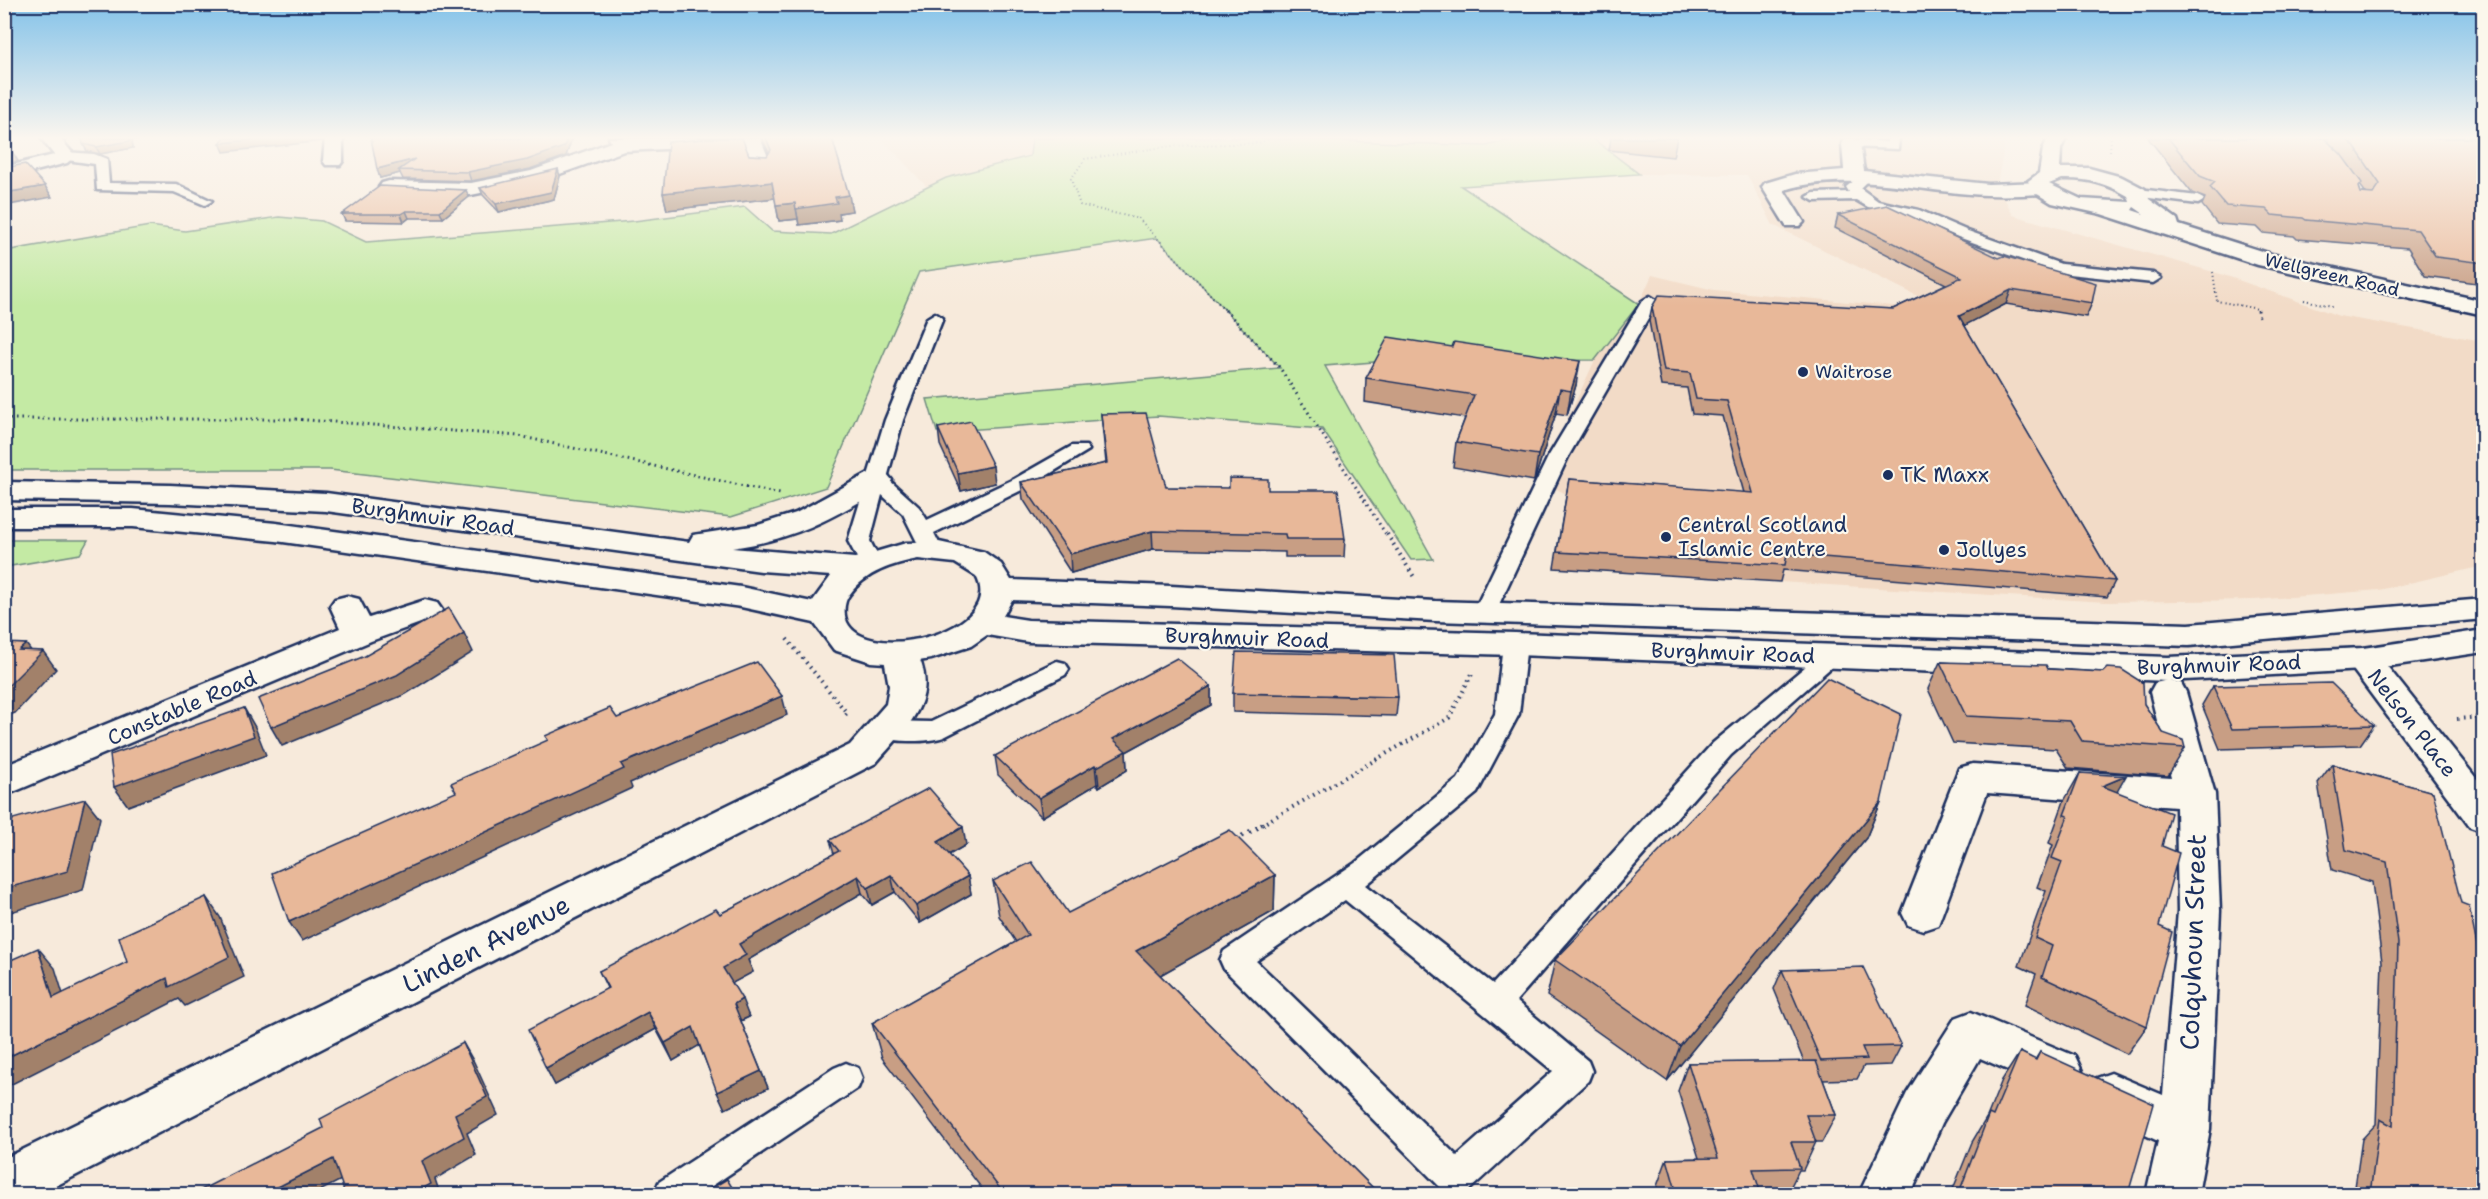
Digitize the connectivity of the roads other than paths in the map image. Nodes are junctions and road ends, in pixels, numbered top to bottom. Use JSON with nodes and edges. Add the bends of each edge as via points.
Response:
{"nodes":[{"id":1,"x":189,"y":194,"type":"edge"},
{"id":2,"x":1776,"y":194,"type":"edge"},
{"id":3,"x":1825,"y":194,"type":"edge"},
{"id":4,"x":1866,"y":194,"type":"edge"},
{"id":5,"x":2056,"y":194,"type":"edge"},
{"id":6,"x":2135,"y":194,"type":"edge"},
{"id":7,"x":1814,"y":197,"type":"dead end"},
{"id":8,"x":2138,"y":197,"type":"junction"},
{"id":9,"x":2198,"y":200,"type":"edge"},
{"id":10,"x":205,"y":201,"type":"dead end"},
{"id":11,"x":2104,"y":208,"type":"junction"},
{"id":12,"x":1793,"y":222,"type":"dead end"},
{"id":13,"x":2184,"y":234,"type":"junction"},
{"id":14,"x":2153,"y":278,"type":"dead end"},
{"id":15,"x":1650,"y":301,"type":"dead end"},
{"id":16,"x":2484,"y":308,"type":"edge"},
{"id":17,"x":935,"y":318,"type":"dead end"},
{"id":18,"x":1079,"y":450,"type":"dead end"},
{"id":19,"x":877,"y":480,"type":"junction"},
{"id":20,"x":4,"y":491,"type":"edge"},
{"id":21,"x":4,"y":518,"type":"edge"},
{"id":22,"x":927,"y":541,"type":"junction"},
{"id":23,"x":615,"y":542,"type":"junction"},
{"id":24,"x":865,"y":565,"type":"junction"},
{"id":25,"x":998,"y":590,"type":"junction"},
{"id":26,"x":2484,"y":609,"type":"edge"},
{"id":27,"x":425,"y":610,"type":"dead end"},
{"id":28,"x":827,"y":616,"type":"junction"},
{"id":29,"x":982,"y":623,"type":"junction"},
{"id":30,"x":1495,"y":634,"type":"junction"},
{"id":31,"x":2484,"y":641,"type":"edge"},
{"id":32,"x":900,"y":653,"type":"junction"},
{"id":33,"x":1831,"y":657,"type":"junction"},
{"id":34,"x":2363,"y":659,"type":"junction"},
{"id":35,"x":1057,"y":669,"type":"dead end"},
{"id":36,"x":2168,"y":692,"type":"dead end"},
{"id":37,"x":884,"y":730,"type":"junction"},
{"id":38,"x":4,"y":782,"type":"edge"},
{"id":39,"x":2195,"y":794,"type":"junction"},
{"id":40,"x":2484,"y":817,"type":"edge"},
{"id":41,"x":1346,"y":885,"type":"junction"},
{"id":42,"x":1923,"y":914,"type":"dead end"},
{"id":43,"x":1495,"y":1003,"type":"junction"},
{"id":44,"x":846,"y":1078,"type":"dead end"},
{"id":45,"x":2185,"y":1129,"type":"junction"},
{"id":46,"x":4,"y":1186,"type":"edge"},
{"id":47,"x":671,"y":1194,"type":"edge"},
{"id":48,"x":1886,"y":1194,"type":"edge"},
{"id":49,"x":2172,"y":1194,"type":"edge"}],
"edges":[{"from":1,"to":10,"type":"lane"},
{"from":2,"to":12,"type":"street"},
{"from":3,"to":7,"type":"lane"},
{"from":4,"to":14,"type":"lane","via":[[1873,204],[1914,213],[2059,268]]},
{"from":5,"to":11,"type":"street","name":"Wellgreen Road","via":[[2061,199]]},
{"from":6,"to":8,"type":"street"},
{"from":8,"to":9,"type":"lane"},
{"from":8,"to":11,"type":"street","via":[[2122,207]]},
{"from":8,"to":13,"type":"street"},
{"from":11,"to":13,"type":"street","name":"Wellgreen Road"},
{"from":13,"to":16,"type":"street","name":"Wellgreen Road","via":[[2266,260]]},
{"from":15,"to":30,"type":"lane","via":[[1558,457]]},
{"from":17,"to":19,"type":"lane","via":[[894,420]]},
{"from":18,"to":22,"type":"lane"},
{"from":19,"to":22,"type":"lane","via":[[912,511]]},
{"from":19,"to":23,"type":"street","via":[[807,519],[763,534],[693,544]]},
{"from":19,"to":24,"type":"lane","via":[[859,541]]},
{"from":20,"to":23,"type":"street","name":"Burghmuir Road","via":[[326,502]]},
{"from":21,"to":28,"type":"street","name":"Burghmuir Road","via":[[133,518],[276,532],[741,597]]},
{"from":22,"to":24,"type":"street"},
{"from":22,"to":25,"type":"street","via":[[982,564],[993,576]]},
{"from":23,"to":24,"type":"street","name":"Burghmuir Road","via":[[761,561]]},
{"from":24,"to":28,"type":"street","via":[[840,583],[829,599]]},
{"from":25,"to":29,"type":"street","via":[[994,607]]},
{"from":25,"to":30,"type":"street","name":"Burghmuir Road","via":[[1435,611]]},
{"from":26,"to":30,"type":"street","name":"Burghmuir Road","via":[[2189,635]]},
{"from":27,"to":38,"type":"street","name":"Constable Road","via":[[353,619]]},
{"from":28,"to":32,"type":"street","via":[[834,632],[850,644]]},
{"from":29,"to":30,"type":"street","name":"Burghmuir Road","via":[[1028,631]]},
{"from":29,"to":32,"type":"street","via":[[959,639],[932,649]]},
{"from":30,"to":33,"type":"street","name":"Burghmuir Road"},
{"from":30,"to":41,"type":"lane","via":[[1507,714],[1468,786]]},
{"from":31,"to":34,"type":"street","name":"Burghmuir Road"},
{"from":32,"to":37,"type":"street","name":"Linden Avenue","via":[[907,686],[903,708]]},
{"from":33,"to":34,"type":"street","name":"Burghmuir Road","via":[[2168,669]]},
{"from":33,"to":43,"type":"lane","via":[[1722,749]]},
{"from":34,"to":40,"type":"street","name":"Nelson Place"},
{"from":35,"to":37,"type":"lane","via":[[935,731]]},
{"from":36,"to":39,"type":"street","name":"Colquhoun Street"},
{"from":37,"to":46,"type":"street","name":"Linden Avenue","via":[[863,754]]},
{"from":39,"to":42,"type":"street","via":[[1973,778]]},
{"from":39,"to":45,"type":"street","name":"Colquhoun Street","via":[[2199,911]]},
{"from":41,"to":43,"type":"lane"},
{"from":41,"to":43,"type":"lane","via":[[1235,960],[1456,1179],[1576,1071]]},
{"from":44,"to":47,"type":"lane"},
{"from":45,"to":48,"type":"street","via":[[1971,1032],[1924,1109]]},
{"from":45,"to":49,"type":"street","name":"Colquhoun Street"}]}
